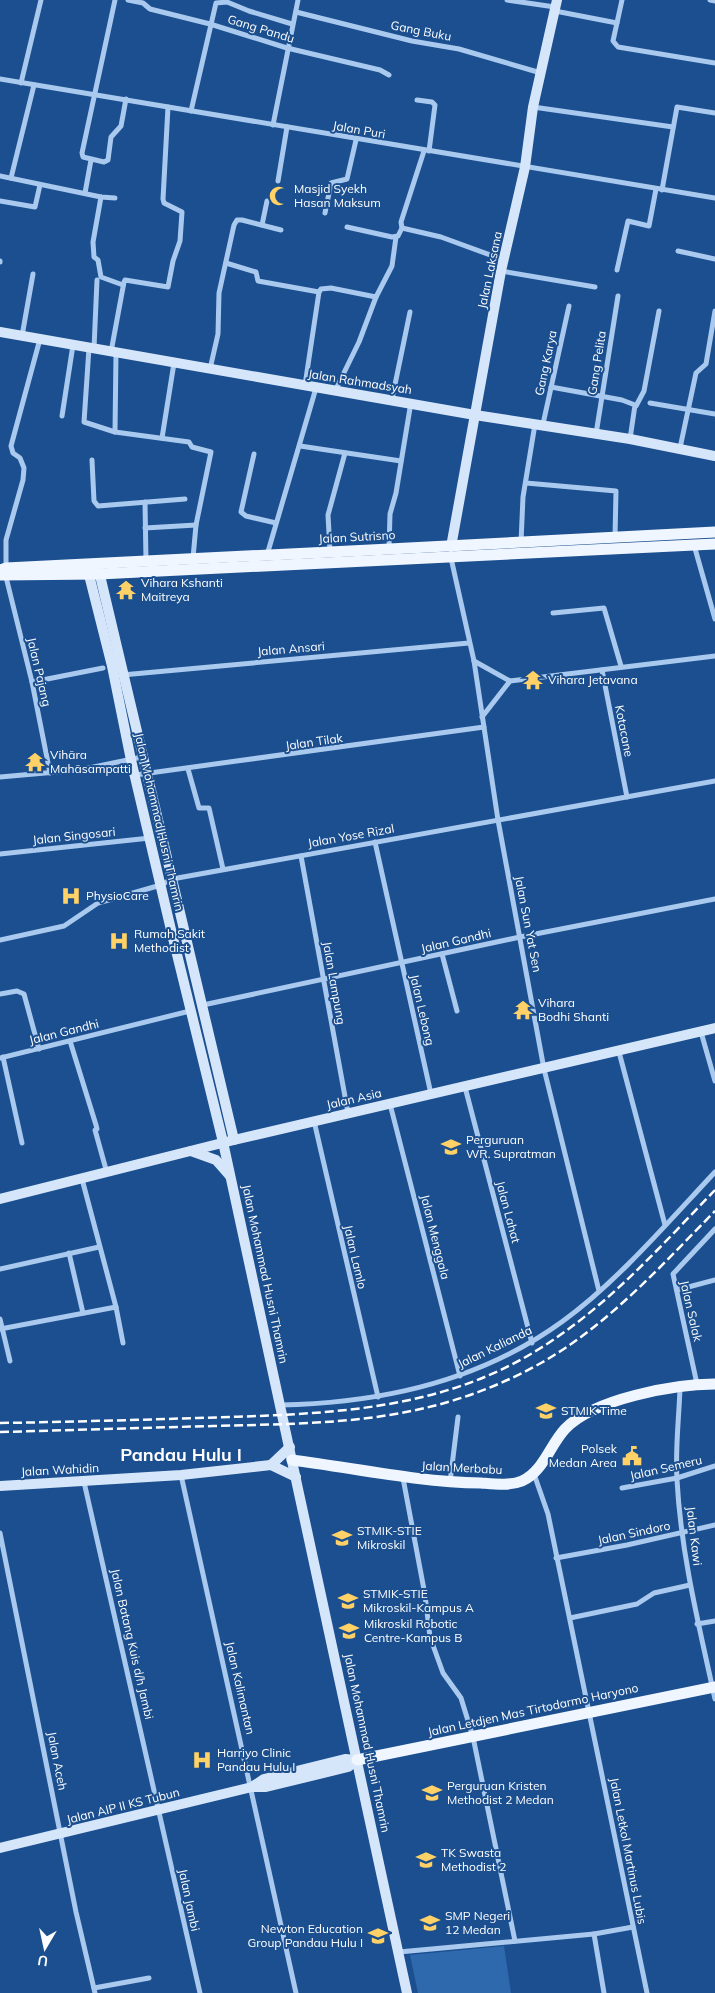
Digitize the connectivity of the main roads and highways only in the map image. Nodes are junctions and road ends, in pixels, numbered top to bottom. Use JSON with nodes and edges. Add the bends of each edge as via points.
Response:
{"nodes":[{"id":1,"x":556,"y":6,"type":"edge"},
{"id":2,"x":0,"y":332,"type":"edge"},
{"id":3,"x":475,"y":415,"type":"junction"},
{"id":4,"x":715,"y":456,"type":"edge"},
{"id":5,"x":715,"y":532,"type":"edge"},
{"id":6,"x":715,"y":544,"type":"edge"},
{"id":7,"x":451,"y":552,"type":"junction"},
{"id":8,"x":93,"y":569,"type":"junction"},
{"id":9,"x":3,"y":573,"type":"edge"},
{"id":10,"x":119,"y":675,"type":"junction"},
{"id":11,"x":185,"y":931,"type":"junction"},
{"id":12,"x":172,"y":934,"type":"junction"},
{"id":13,"x":715,"y":1028,"type":"edge"},
{"id":14,"x":228,"y":1141,"type":"junction"},
{"id":15,"x":190,"y":1151,"type":"junction"},
{"id":16,"x":231,"y":1176,"type":"junction"},
{"id":17,"x":0,"y":1199,"type":"edge"},
{"id":18,"x":715,"y":1384,"type":"edge"},
{"id":19,"x":290,"y":1447,"type":"junction"},
{"id":20,"x":292,"y":1460,"type":"junction"},
{"id":21,"x":271,"y":1464,"type":"junction"},
{"id":22,"x":296,"y":1477,"type":"junction"},
{"id":23,"x":0,"y":1486,"type":"edge"},
{"id":24,"x":714,"y":1691,"type":"edge"},
{"id":25,"x":357,"y":1760,"type":"junction"},
{"id":26,"x":0,"y":1848,"type":"edge"},
{"id":27,"x":407,"y":1993,"type":"edge"}],
"edges":[{"from":1,"to":3,"type":"main road","name":"Jalan Laksana","via":[[533,107],[525,167],[501,271]]},
{"from":2,"to":3,"type":"main road","name":"Jalan Rahmadsyah"},
{"from":3,"to":4,"type":"main road","name":"Jalan Rahmadsyah"},
{"from":3,"to":7,"type":"main road","name":"Jalan Laksana"},
{"from":5,"to":7,"type":"main road","name":"Jalan Sutrisno","via":[[521,543]]},
{"from":6,"to":7,"type":"main road","name":"Jalan Sutrisno"},
{"from":7,"to":8,"type":"main road","name":"Jalan Sutrisno"},
{"from":7,"to":8,"type":"main road","name":"Jalan Sutrisno","via":[[389,550],[146,560]]},
{"from":8,"to":9,"type":"main road","name":"Jalan Sutrisno"},
{"from":8,"to":10,"type":"main road","name":"Jalan Mohammad Husni Thamrin"},
{"from":10,"to":11,"type":"main road","name":"Jalan Mohammad Husni Thamrin"},
{"from":10,"to":12,"type":"main road","name":"Jalan Mohammad Husni Thamrin","via":[[131,760]]},
{"from":11,"to":12,"type":"main road"},
{"from":11,"to":14,"type":"main road","name":"Jalan Mohammad Husni Thamrin","via":[[203,1005]]},
{"from":12,"to":14,"type":"main road","name":"Jalan Mohammad Husni Thamrin"},
{"from":13,"to":14,"type":"main road","name":"Jalan Asia"},
{"from":14,"to":15,"type":"main road","name":"Jalan Asia"},
{"from":14,"to":16,"type":"main road","name":"Jalan Mohammad Husni Thamrin"},
{"from":15,"to":16,"type":"main road","via":[[216,1160]]},
{"from":15,"to":17,"type":"main road","name":"Jalan Asia"},
{"from":16,"to":19,"type":"main road","name":"Jalan Mohammad Husni Thamrin"},
{"from":18,"to":20,"type":"main road","name":"Jalan Merbabu","via":[[680,1385],[630,1397],[579,1417],[562,1432],[534,1474],[508,1484],[403,1478]]},
{"from":19,"to":20,"type":"main road","name":"Jalan Mohammad Husni Thamrin"},
{"from":19,"to":21,"type":"main road"},
{"from":20,"to":22,"type":"main road","name":"Jalan Mohammad Husni Thamrin"},
{"from":21,"to":22,"type":"main road"},
{"from":21,"to":23,"type":"main road","name":"Jalan Wahidin","via":[[182,1475]]},
{"from":22,"to":25,"type":"main road","name":"Jalan Mohammad Husni Thamrin"},
{"from":24,"to":25,"type":"main road","name":"Jalan Letdjen Mas Tirtodarmo Haryono","via":[[590,1712]]},
{"from":25,"to":26,"type":"main road","name":"Jalan AIP II KS Tubun","via":[[345,1759],[160,1810]]},
{"from":25,"to":27,"type":"main road","name":"Jalan Mohammad Husni Thamrin"}]}
